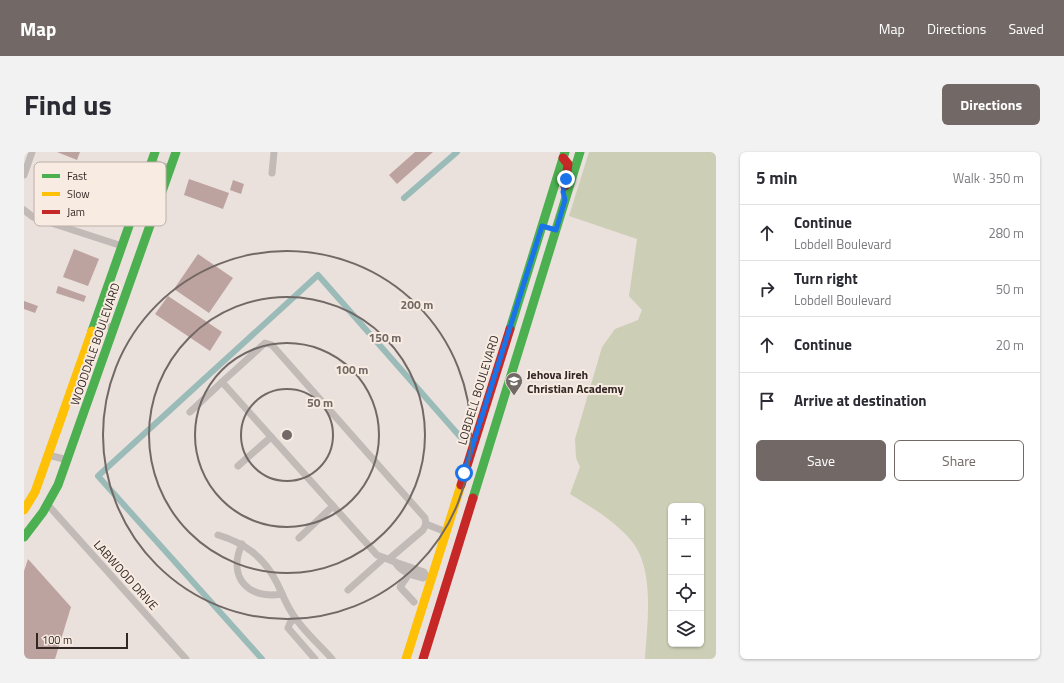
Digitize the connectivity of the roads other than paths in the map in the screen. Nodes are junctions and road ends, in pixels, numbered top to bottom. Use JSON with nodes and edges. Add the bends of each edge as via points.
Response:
{"nodes":[{"id":1,"x":32,"y":152,"type":"edge"},
{"id":2,"x":155,"y":152,"type":"edge"},
{"id":3,"x":176,"y":152,"type":"edge"},
{"id":4,"x":274,"y":152,"type":"edge"},
{"id":5,"x":580,"y":152,"type":"edge"},
{"id":6,"x":564,"y":155,"type":"edge"},
{"id":7,"x":151,"y":162,"type":"edge"},
{"id":8,"x":166,"y":167,"type":"edge"},
{"id":9,"x":170,"y":168,"type":"junction"},
{"id":10,"x":272,"y":173,"type":"dead end"},
{"id":11,"x":24,"y":176,"type":"edge"},
{"id":12,"x":166,"y":179,"type":"edge"},
{"id":13,"x":565,"y":200,"type":"junction"},
{"id":14,"x":24,"y":210,"type":"edge"},
{"id":15,"x":34,"y":218,"type":"edge"},
{"id":16,"x":58,"y":226,"type":"edge"},
{"id":17,"x":129,"y":226,"type":"edge"},
{"id":18,"x":150,"y":226,"type":"edge"},
{"id":19,"x":542,"y":226,"type":"junction"},
{"id":20,"x":556,"y":230,"type":"junction"},
{"id":21,"x":122,"y":246,"type":"junction"},
{"id":22,"x":95,"y":322,"type":"junction"},
{"id":23,"x":114,"y":328,"type":"junction"},
{"id":24,"x":509,"y":331,"type":"junction"},
{"id":25,"x":512,"y":371,"type":"junction"},
{"id":26,"x":222,"y":382,"type":"junction"},
{"id":27,"x":190,"y":412,"type":"dead end"},
{"id":28,"x":271,"y":437,"type":"junction"},
{"id":29,"x":48,"y":455,"type":"junction"},
{"id":30,"x":68,"y":460,"type":"junction"},
{"id":31,"x":238,"y":466,"type":"dead end"},
{"id":32,"x":48,"y":505,"type":"junction"},
{"id":33,"x":333,"y":506,"type":"junction"},
{"id":34,"x":24,"y":510,"type":"edge"},
{"id":35,"x":426,"y":524,"type":"junction"},
{"id":36,"x":446,"y":532,"type":"junction"},
{"id":37,"x":218,"y":535,"type":"dead end"},
{"id":38,"x":24,"y":537,"type":"edge"},
{"id":39,"x":299,"y":538,"type":"dead end"},
{"id":40,"x":242,"y":544,"type":"junction"},
{"id":41,"x":389,"y":560,"type":"junction"},
{"id":42,"x":410,"y":571,"type":"junction"},
{"id":43,"x":429,"y":577,"type":"junction"},
{"id":44,"x":348,"y":590,"type":"dead end"},
{"id":45,"x":282,"y":594,"type":"junction"},
{"id":46,"x":414,"y":602,"type":"dead end"},
{"id":47,"x":421,"y":611,"type":"junction"},
{"id":48,"x":436,"y":616,"type":"junction"},
{"id":49,"x":295,"y":618,"type":"junction"},
{"id":50,"x":186,"y":659,"type":"edge"},
{"id":51,"x":315,"y":659,"type":"edge"},
{"id":52,"x":332,"y":659,"type":"edge"},
{"id":53,"x":406,"y":659,"type":"edge"},
{"id":54,"x":423,"y":659,"type":"edge"}],
"edges":[{"from":1,"to":11,"type":"street"},
{"from":2,"to":7,"type":"main road","name":"WOODDALE BOULEVARD"},
{"from":3,"to":9,"type":"main road","name":"WOODDALE BOULEVARD"},
{"from":4,"to":10,"type":"street"},
{"from":5,"to":13,"type":"main road"},
{"from":6,"to":13,"type":"main road","via":[[568,164],[563,192]]},
{"from":6,"to":19,"type":"main road","name":"LOBDELL BOULEVARD"},
{"from":8,"to":9,"type":"street"},
{"from":9,"to":12,"type":"main road","name":"WOODDALE BOULEVARD"},
{"from":13,"to":20,"type":"main road"},
{"from":14,"to":15,"type":"street"},
{"from":16,"to":21,"type":"street"},
{"from":17,"to":21,"type":"main road","name":"WOODDALE BOULEVARD"},
{"from":18,"to":23,"type":"main road","name":"WOODDALE BOULEVARD"},
{"from":19,"to":20,"type":"main road"},
{"from":19,"to":24,"type":"main road","name":"LOBDELL BOULEVARD"},
{"from":20,"to":25,"type":"main road"},
{"from":21,"to":22,"type":"main road","name":"WOODDALE BOULEVARD"},
{"from":22,"to":23,"type":"street"},
{"from":22,"to":29,"type":"main road","name":"WOODDALE BOULEVARD"},
{"from":23,"to":30,"type":"main road","name":"WOODDALE BOULEVARD"},
{"from":24,"to":25,"type":"main road","via":[[516,339],[510,363]]},
{"from":24,"to":36,"type":"main road","name":"LOBDELL BOULEVARD"},
{"from":25,"to":48,"type":"main road"},
{"from":26,"to":27,"type":"street"},
{"from":26,"to":28,"type":"street"},
{"from":26,"to":35,"type":"street","via":[[265,343],[272,345],[425,518]]},
{"from":28,"to":31,"type":"street"},
{"from":28,"to":33,"type":"street"},
{"from":29,"to":30,"type":"street"},
{"from":29,"to":34,"type":"main road","name":"WOODDALE BOULEVARD","via":[[35,492]]},
{"from":30,"to":32,"type":"main road","name":"WOODDALE BOULEVARD"},
{"from":32,"to":38,"type":"main road","name":"WOODDALE BOULEVARD"},
{"from":32,"to":50,"type":"street","name":"LABWOOD DRIVE"},
{"from":33,"to":39,"type":"street"},
{"from":33,"to":41,"type":"street","via":[[377,555]]},
{"from":35,"to":36,"type":"street"},
{"from":35,"to":41,"type":"street","via":[[424,530]]},
{"from":36,"to":43,"type":"main road","name":"LOBDELL BOULEVARD"},
{"from":37,"to":40,"type":"street"},
{"from":40,"to":45,"type":"street","via":[[261,558]]},
{"from":40,"to":45,"type":"street","via":[[236,557],[241,580],[250,590],[268,595]]},
{"from":41,"to":42,"type":"street"},
{"from":41,"to":44,"type":"street"},
{"from":42,"to":43,"type":"street","via":[[424,572]]},
{"from":42,"to":46,"type":"street","via":[[400,587]]},
{"from":43,"to":47,"type":"main road","name":"LOBDELL BOULEVARD"},
{"from":45,"to":49,"type":"street"},
{"from":47,"to":48,"type":"main road"},
{"from":47,"to":53,"type":"main road","name":"LOBDELL BOULEVARD"},
{"from":48,"to":54,"type":"main road"},
{"from":49,"to":51,"type":"street","via":[[288,628]]},
{"from":49,"to":52,"type":"street"}]}
